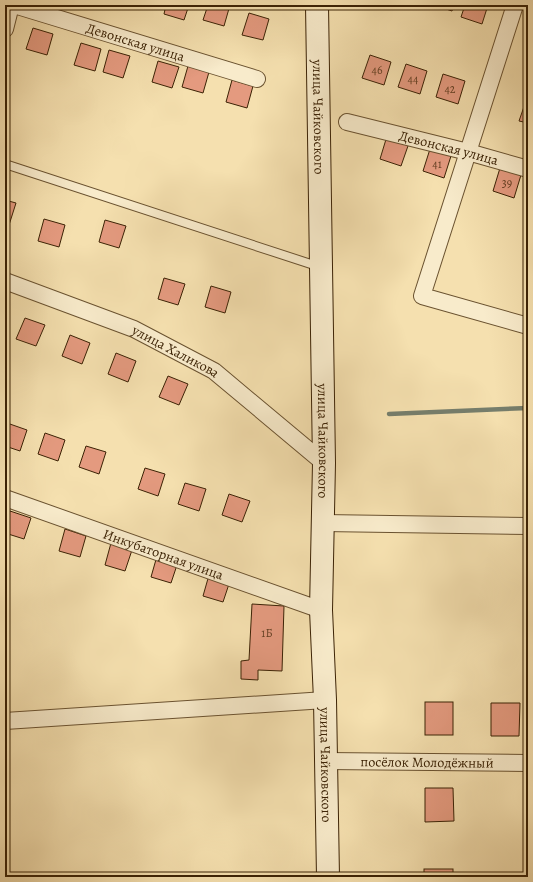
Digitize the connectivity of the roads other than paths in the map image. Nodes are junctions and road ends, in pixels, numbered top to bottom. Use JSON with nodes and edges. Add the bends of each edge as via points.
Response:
{"nodes":[{"id":1,"x":12,"y":5,"type":"edge"},
{"id":2,"x":317,"y":5,"type":"edge"},
{"id":3,"x":515,"y":5,"type":"edge"},
{"id":4,"x":5,"y":30,"type":"edge"},
{"id":5,"x":257,"y":79,"type":"dead end"},
{"id":6,"x":347,"y":122,"type":"dead end"},
{"id":7,"x":468,"y":152,"type":"junction"},
{"id":8,"x":5,"y":164,"type":"edge"},
{"id":9,"x":528,"y":169,"type":"edge"},
{"id":10,"x":321,"y":267,"type":"junction"},
{"id":11,"x":5,"y":281,"type":"edge"},
{"id":12,"x":528,"y":326,"type":"edge"},
{"id":13,"x":324,"y":463,"type":"junction"},
{"id":14,"x":5,"y":498,"type":"edge"},
{"id":15,"x":322,"y":522,"type":"junction"},
{"id":16,"x":528,"y":526,"type":"edge"},
{"id":17,"x":321,"y":610,"type":"junction"},
{"id":18,"x":325,"y":700,"type":"junction"},
{"id":19,"x":5,"y":721,"type":"edge"},
{"id":20,"x":326,"y":761,"type":"junction"},
{"id":21,"x":528,"y":763,"type":"edge"},
{"id":22,"x":328,"y":877,"type":"edge"}],
"edges":[{"from":1,"to":4,"type":"street"},
{"from":1,"to":5,"type":"street","name":"Девонская улица"},
{"from":2,"to":10,"type":"main road","name":"улица Чайковского"},
{"from":3,"to":7,"type":"street"},
{"from":6,"to":7,"type":"street","name":"Девонская улица"},
{"from":7,"to":9,"type":"street","name":"Девонская улица"},
{"from":7,"to":12,"type":"street","via":[[422,296]]},
{"from":8,"to":10,"type":"lane"},
{"from":10,"to":13,"type":"main road","name":"улица Чайковского"},
{"from":11,"to":13,"type":"street","name":"улица Халикова","via":[[134,329],[214,371]]},
{"from":13,"to":15,"type":"main road","name":"улица Чайковского"},
{"from":14,"to":17,"type":"street","name":"Инкубаторная улица"},
{"from":15,"to":16,"type":"street"},
{"from":15,"to":17,"type":"main road","name":"улица Чайковского"},
{"from":17,"to":18,"type":"main road","name":"улица Чайковского"},
{"from":18,"to":19,"type":"street"},
{"from":18,"to":20,"type":"main road","name":"улица Чайковского"},
{"from":20,"to":21,"type":"street","name":"посёлок Молодёжный"},
{"from":20,"to":22,"type":"main road","name":"улица Чайковского"}]}
